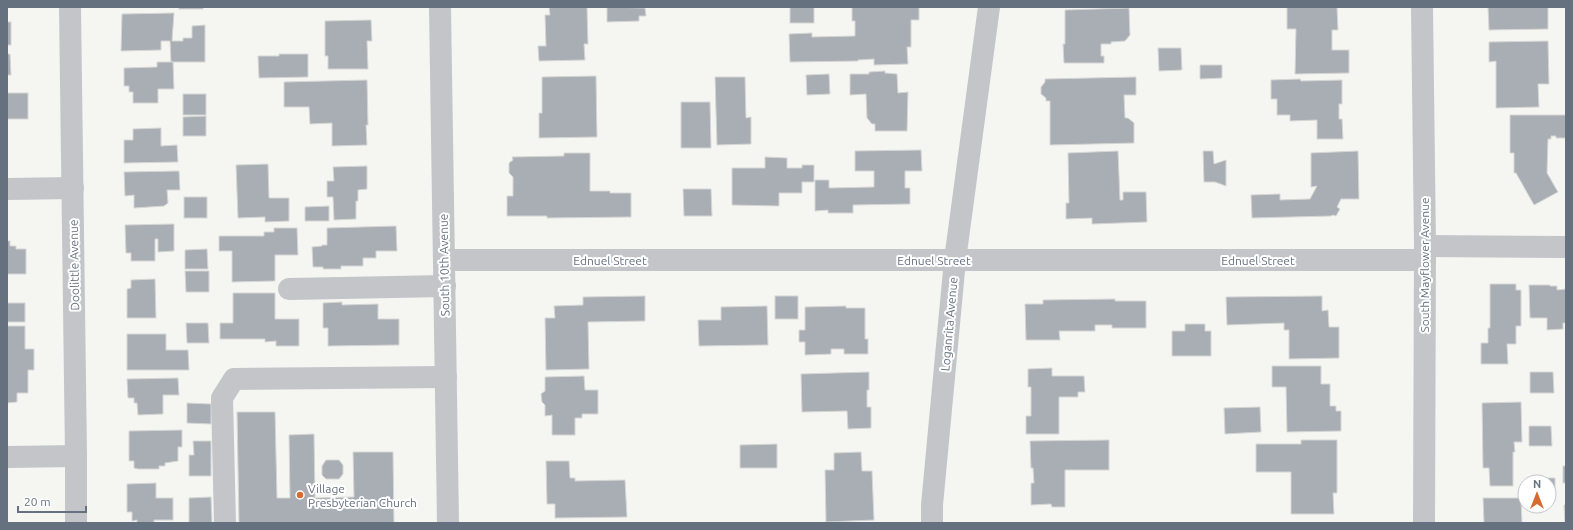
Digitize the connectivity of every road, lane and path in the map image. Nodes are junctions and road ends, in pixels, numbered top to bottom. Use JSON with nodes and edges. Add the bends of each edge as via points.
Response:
{"nodes":[{"id":1,"x":70,"y":7,"type":"edge"},
{"id":2,"x":440,"y":7,"type":"edge"},
{"id":3,"x":989,"y":7,"type":"edge"},
{"id":4,"x":1422,"y":7,"type":"edge"},
{"id":5,"x":73,"y":188,"type":"junction"},
{"id":6,"x":7,"y":189,"type":"edge"},
{"id":7,"x":1566,"y":246,"type":"edge"},
{"id":8,"x":1425,"y":253,"type":"junction"},
{"id":9,"x":444,"y":260,"type":"junction"},
{"id":10,"x":955,"y":260,"type":"junction"},
{"id":11,"x":445,"y":286,"type":"junction"},
{"id":12,"x":290,"y":289,"type":"dead end"},
{"id":13,"x":446,"y":377,"type":"junction"},
{"id":14,"x":76,"y":456,"type":"junction"},
{"id":15,"x":7,"y":457,"type":"edge"},
{"id":16,"x":76,"y":523,"type":"edge"},
{"id":17,"x":225,"y":523,"type":"edge"},
{"id":18,"x":448,"y":523,"type":"edge"},
{"id":19,"x":932,"y":523,"type":"edge"},
{"id":20,"x":1424,"y":523,"type":"edge"}],
"edges":[{"from":1,"to":5,"type":"street","name":"Doolittle Avenue"},
{"from":2,"to":9,"type":"street","name":"South 10th Avenue"},
{"from":3,"to":10,"type":"street","name":"Loganrita Avenue"},
{"from":4,"to":8,"type":"street","name":"South Mayflower Avenue"},
{"from":5,"to":6,"type":"street"},
{"from":5,"to":14,"type":"street","name":"Doolittle Avenue"},
{"from":7,"to":8,"type":"street","name":"Ednuel Street"},
{"from":8,"to":10,"type":"street","name":"Ednuel Street"},
{"from":8,"to":20,"type":"street","name":"South Mayflower Avenue"},
{"from":9,"to":10,"type":"street","name":"Ednuel Street"},
{"from":9,"to":11,"type":"street","name":"South 10th Avenue"},
{"from":10,"to":19,"type":"street","name":"Loganrita Avenue"},
{"from":11,"to":12,"type":"street"},
{"from":11,"to":13,"type":"street","name":"South 10th Avenue"},
{"from":13,"to":17,"type":"street","via":[[234,379],[222,398]]},
{"from":13,"to":18,"type":"street","name":"South 10th Avenue"},
{"from":14,"to":15,"type":"street"},
{"from":14,"to":16,"type":"street","name":"Doolittle Avenue"}]}
